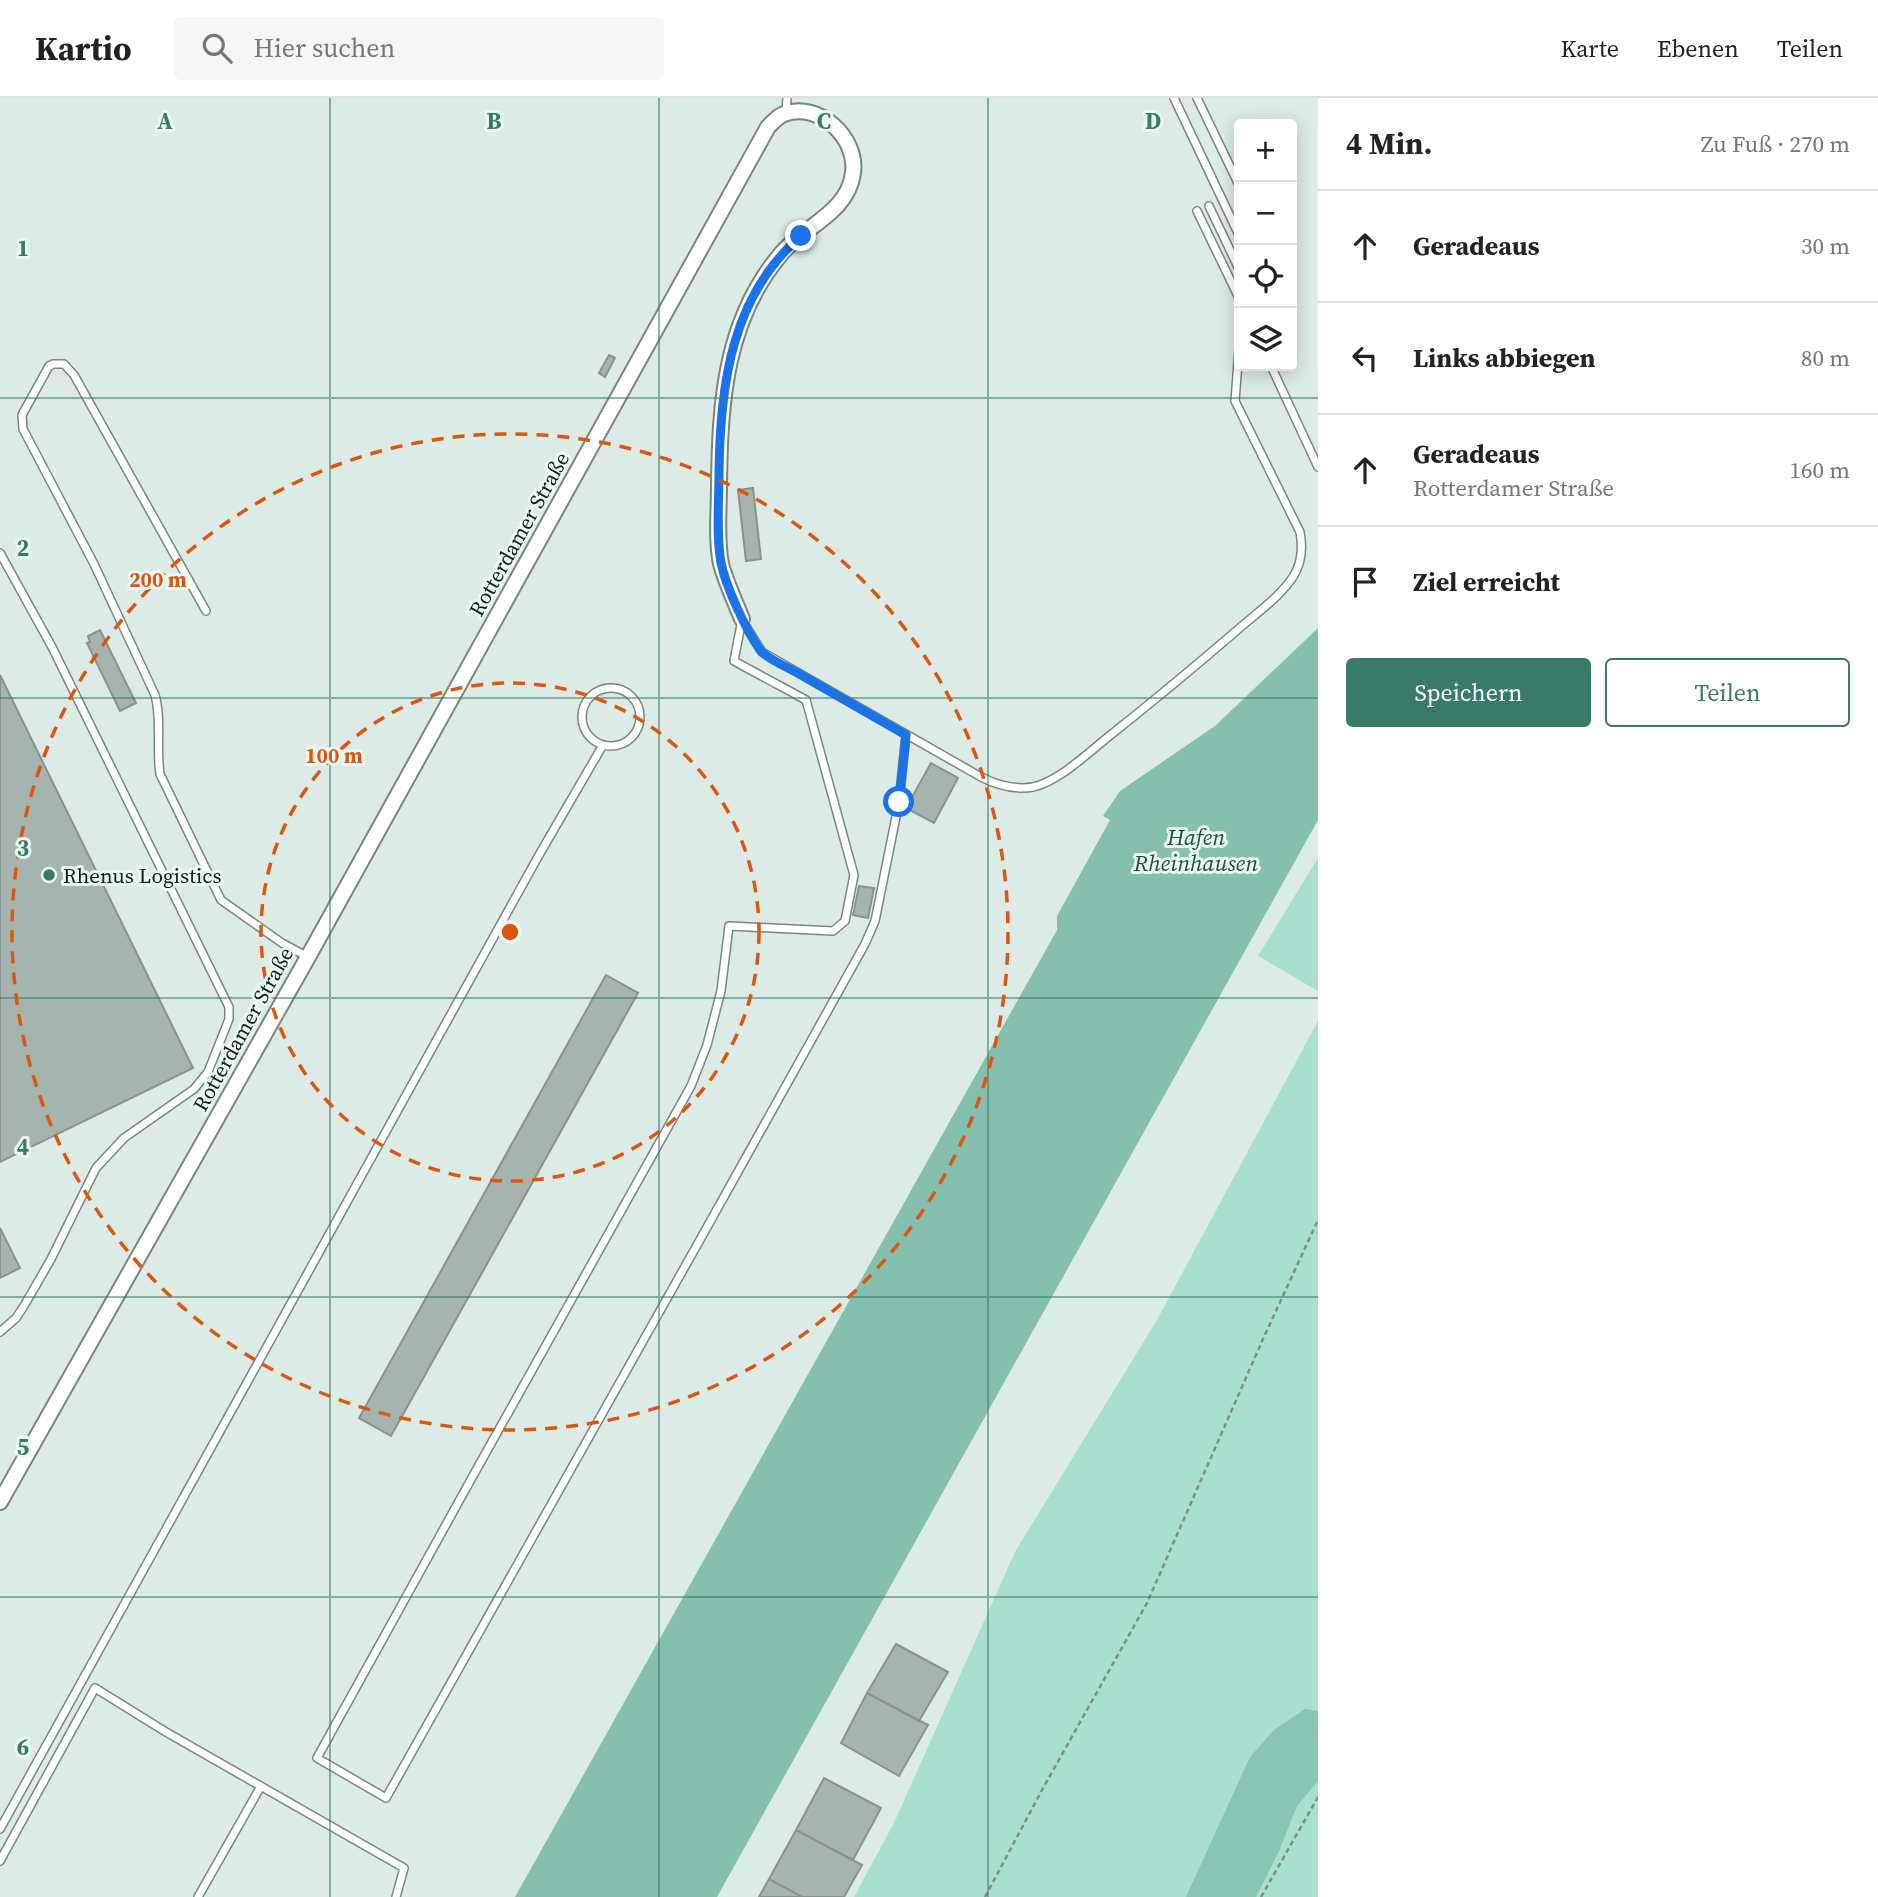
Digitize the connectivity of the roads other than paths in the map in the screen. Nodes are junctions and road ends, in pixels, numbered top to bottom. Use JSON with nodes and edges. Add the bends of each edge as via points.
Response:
{"nodes":[{"id":1,"x":1174,"y":98,"type":"edge"},
{"id":2,"x":1197,"y":98,"type":"edge"},
{"id":3,"x":786,"y":106,"type":"edge"},
{"id":4,"x":1238,"y":182,"type":"edge"},
{"id":5,"x":1209,"y":206,"type":"dead end"},
{"id":6,"x":1197,"y":211,"type":"dead end"},
{"id":7,"x":1234,"y":224,"type":"edge"},
{"id":8,"x":1234,"y":258,"type":"edge"},
{"id":9,"x":1234,"y":278,"type":"edge"},
{"id":10,"x":1238,"y":371,"type":"edge"},
{"id":11,"x":1273,"y":371,"type":"edge"},
{"id":12,"x":1318,"y":467,"type":"edge"},
{"id":13,"x":0,"y":553,"type":"edge"},
{"id":14,"x":206,"y":611,"type":"dead end"},
{"id":15,"x":742,"y":619,"type":"junction"},
{"id":16,"x":906,"y":735,"type":"junction"},
{"id":17,"x":603,"y":745,"type":"junction"},
{"id":18,"x":308,"y":957,"type":"junction"},
{"id":19,"x":0,"y":1332,"type":"edge"},
{"id":20,"x":0,"y":1502,"type":"edge"},
{"id":21,"x":261,"y":1786,"type":"junction"},
{"id":22,"x":0,"y":1829,"type":"edge"},
{"id":23,"x":0,"y":1861,"type":"edge"},
{"id":24,"x":198,"y":1897,"type":"edge"},
{"id":25,"x":396,"y":1897,"type":"edge"}],
"edges":[{"from":1,"to":7,"type":"lane"},
{"from":2,"to":4,"type":"lane"},
{"from":3,"to":15,"type":"street","name":"Rotterdamer Straße","via":[[829,122],[848,143],[854,165],[839,206],[783,251],[757,287],[733,347],[720,426],[719,543],[722,565]]},
{"from":3,"to":18,"type":"street","name":"Rotterdamer Straße","via":[[768,127]]},
{"from":5,"to":8,"type":"lane"},
{"from":6,"to":9,"type":"lane"},
{"from":10,"to":16,"type":"lane","via":[[1236,401],[1300,532],[1302,554],[1289,583],[1181,679],[1049,780],[1031,787],[998,785]]},
{"from":11,"to":12,"type":"lane"},
{"from":13,"to":19,"type":"lane","via":[[52,647],[229,1007],[229,1019],[208,1072],[194,1089],[124,1138],[96,1168],[24,1306]]},
{"from":14,"to":18,"type":"lane","via":[[74,375],[64,364],[49,366],[22,415],[23,429],[94,564],[155,695],[160,774],[221,900]]},
{"from":15,"to":16,"type":"lane","via":[[762,652]]},
{"from":15,"to":16,"type":"lane","via":[[734,661],[806,700],[855,875],[845,921],[833,930],[729,926],[721,991],[691,1086],[317,1758],[386,1798],[865,944],[875,920],[899,802]]},
{"from":17,"to":17,"type":"lane","via":[[623,744],[638,727],[636,702],[616,688],[594,693],[582,709],[587,735]]},
{"from":17,"to":22,"type":"lane"},
{"from":18,"to":20,"type":"street","name":"Rotterdamer Straße"},
{"from":21,"to":23,"type":"lane","via":[[95,1688]]},
{"from":21,"to":24,"type":"lane"},
{"from":21,"to":25,"type":"lane","via":[[404,1868]]}]}
